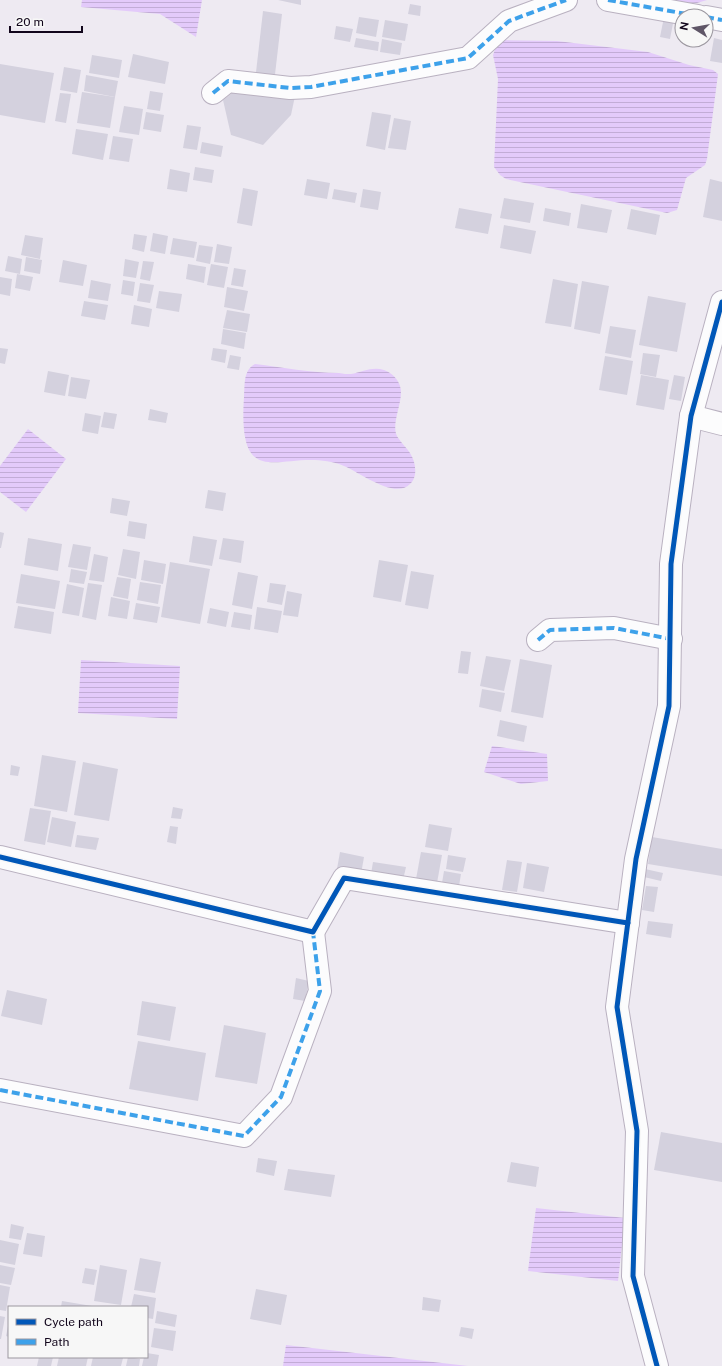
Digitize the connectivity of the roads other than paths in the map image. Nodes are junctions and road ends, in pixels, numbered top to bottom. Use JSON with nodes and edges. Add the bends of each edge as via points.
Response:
{"nodes":[{"id":1,"x":566,"y":0,"type":"edge"},
{"id":2,"x":608,"y":0,"type":"edge"},
{"id":3,"x":674,"y":12,"type":"edge"},
{"id":4,"x":213,"y":93,"type":"dead end"},
{"id":5,"x":722,"y":302,"type":"edge"},
{"id":6,"x":691,"y":416,"type":"junction"},
{"id":7,"x":722,"y":424,"type":"edge"},
{"id":8,"x":671,"y":639,"type":"junction"},
{"id":9,"x":538,"y":640,"type":"dead end"},
{"id":10,"x":0,"y":857,"type":"edge"},
{"id":11,"x":628,"y":923,"type":"junction"},
{"id":12,"x":314,"y":932,"type":"junction"},
{"id":13,"x":0,"y":1090,"type":"edge"},
{"id":14,"x":657,"y":1366,"type":"edge"}],
"edges":[{"from":1,"to":4,"type":"street","via":[[508,21],[468,58],[311,87],[290,88],[228,81]]},
{"from":2,"to":3,"type":"street"},
{"from":5,"to":6,"type":"street"},
{"from":6,"to":7,"type":"street"},
{"from":6,"to":8,"type":"street","via":[[671,564]]},
{"from":8,"to":9,"type":"street","via":[[614,628],[550,630]]},
{"from":8,"to":11,"type":"street","via":[[669,706],[636,859]]},
{"from":10,"to":12,"type":"street"},
{"from":11,"to":12,"type":"street","via":[[344,878]]},
{"from":11,"to":14,"type":"street","via":[[618,1007],[637,1131],[633,1276]]},
{"from":12,"to":13,"type":"street","via":[[320,991],[281,1097],[244,1136]]}]}
